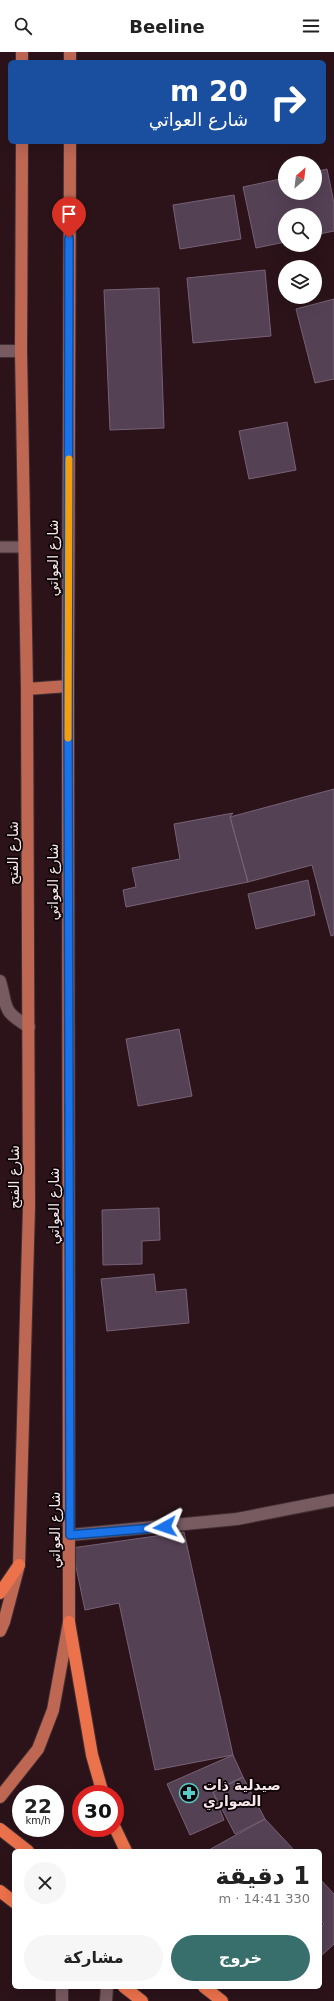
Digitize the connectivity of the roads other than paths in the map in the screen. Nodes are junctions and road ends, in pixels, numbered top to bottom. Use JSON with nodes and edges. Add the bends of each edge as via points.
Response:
{"nodes":[{"id":1,"x":22,"y":144,"type":"edge"},
{"id":2,"x":70,"y":144,"type":"edge"},
{"id":3,"x":21,"y":350,"type":"junction"},
{"id":4,"x":0,"y":351,"type":"edge"},
{"id":5,"x":0,"y":547,"type":"edge"},
{"id":6,"x":24,"y":547,"type":"junction"},
{"id":7,"x":68,"y":686,"type":"junction"},
{"id":8,"x":27,"y":689,"type":"junction"},
{"id":9,"x":0,"y":981,"type":"edge"},
{"id":10,"x":28,"y":1027,"type":"junction"},
{"id":11,"x":334,"y":1500,"type":"edge"},
{"id":12,"x":70,"y":1535,"type":"junction"},
{"id":13,"x":19,"y":1565,"type":"junction"},
{"id":14,"x":0,"y":1593,"type":"edge"},
{"id":15,"x":69,"y":1622,"type":"junction"},
{"id":16,"x":0,"y":1631,"type":"edge"},
{"id":17,"x":100,"y":1785,"type":"edge"},
{"id":18,"x":0,"y":1796,"type":"edge"},
{"id":19,"x":0,"y":1829,"type":"edge"},
{"id":20,"x":119,"y":1837,"type":"edge"},
{"id":21,"x":25,"y":1849,"type":"edge"},
{"id":22,"x":125,"y":1849,"type":"edge"},
{"id":23,"x":0,"y":1891,"type":"edge"},
{"id":24,"x":12,"y":1900,"type":"edge"},
{"id":25,"x":62,"y":1989,"type":"edge"},
{"id":26,"x":107,"y":1989,"type":"edge"},
{"id":27,"x":127,"y":1989,"type":"edge"},
{"id":28,"x":207,"y":1989,"type":"edge"},
{"id":29,"x":220,"y":1989,"type":"edge"},
{"id":30,"x":62,"y":2001,"type":"edge"},
{"id":31,"x":106,"y":2001,"type":"edge"},
{"id":32,"x":142,"y":2001,"type":"edge"},
{"id":33,"x":222,"y":2001,"type":"edge"},
{"id":34,"x":230,"y":2001,"type":"edge"}],
"edges":[{"from":1,"to":3,"type":"main road","name":"شارع الفتح"},
{"from":2,"to":7,"type":"main road","name":"شارع العواتي"},
{"from":3,"to":4,"type":"street"},
{"from":3,"to":6,"type":"main road","name":"شارع الفتح"},
{"from":5,"to":6,"type":"lane"},
{"from":6,"to":8,"type":"main road","name":"شارع الفتح"},
{"from":7,"to":8,"type":"main road"},
{"from":7,"to":12,"type":"main road","name":"شارع العواتي"},
{"from":8,"to":10,"type":"main road","name":"شارع الفتح"},
{"from":9,"to":10,"type":"street","via":[[3,1000],[11,1016]]},
{"from":10,"to":13,"type":"main road","name":"شارع الفتح","via":[[29,1207]]},
{"from":11,"to":12,"type":"street","via":[[237,1519]]},
{"from":12,"to":15,"type":"main road","name":"شارع العواتي"},
{"from":13,"to":14,"type":"highway"},
{"from":13,"to":16,"type":"main road","name":"شارع الفتح"},
{"from":15,"to":17,"type":"highway","via":[[92,1755]]},
{"from":15,"to":18,"type":"main road","name":"شارع العواتي","via":[[53,1710],[38,1749]]},
{"from":19,"to":21,"type":"highway"},
{"from":20,"to":22,"type":"highway"},
{"from":23,"to":24,"type":"highway"},
{"from":25,"to":30,"type":"street"},
{"from":26,"to":31,"type":"street"},
{"from":27,"to":32,"type":"highway"},
{"from":28,"to":33,"type":"highway"},
{"from":29,"to":34,"type":"highway"}]}
